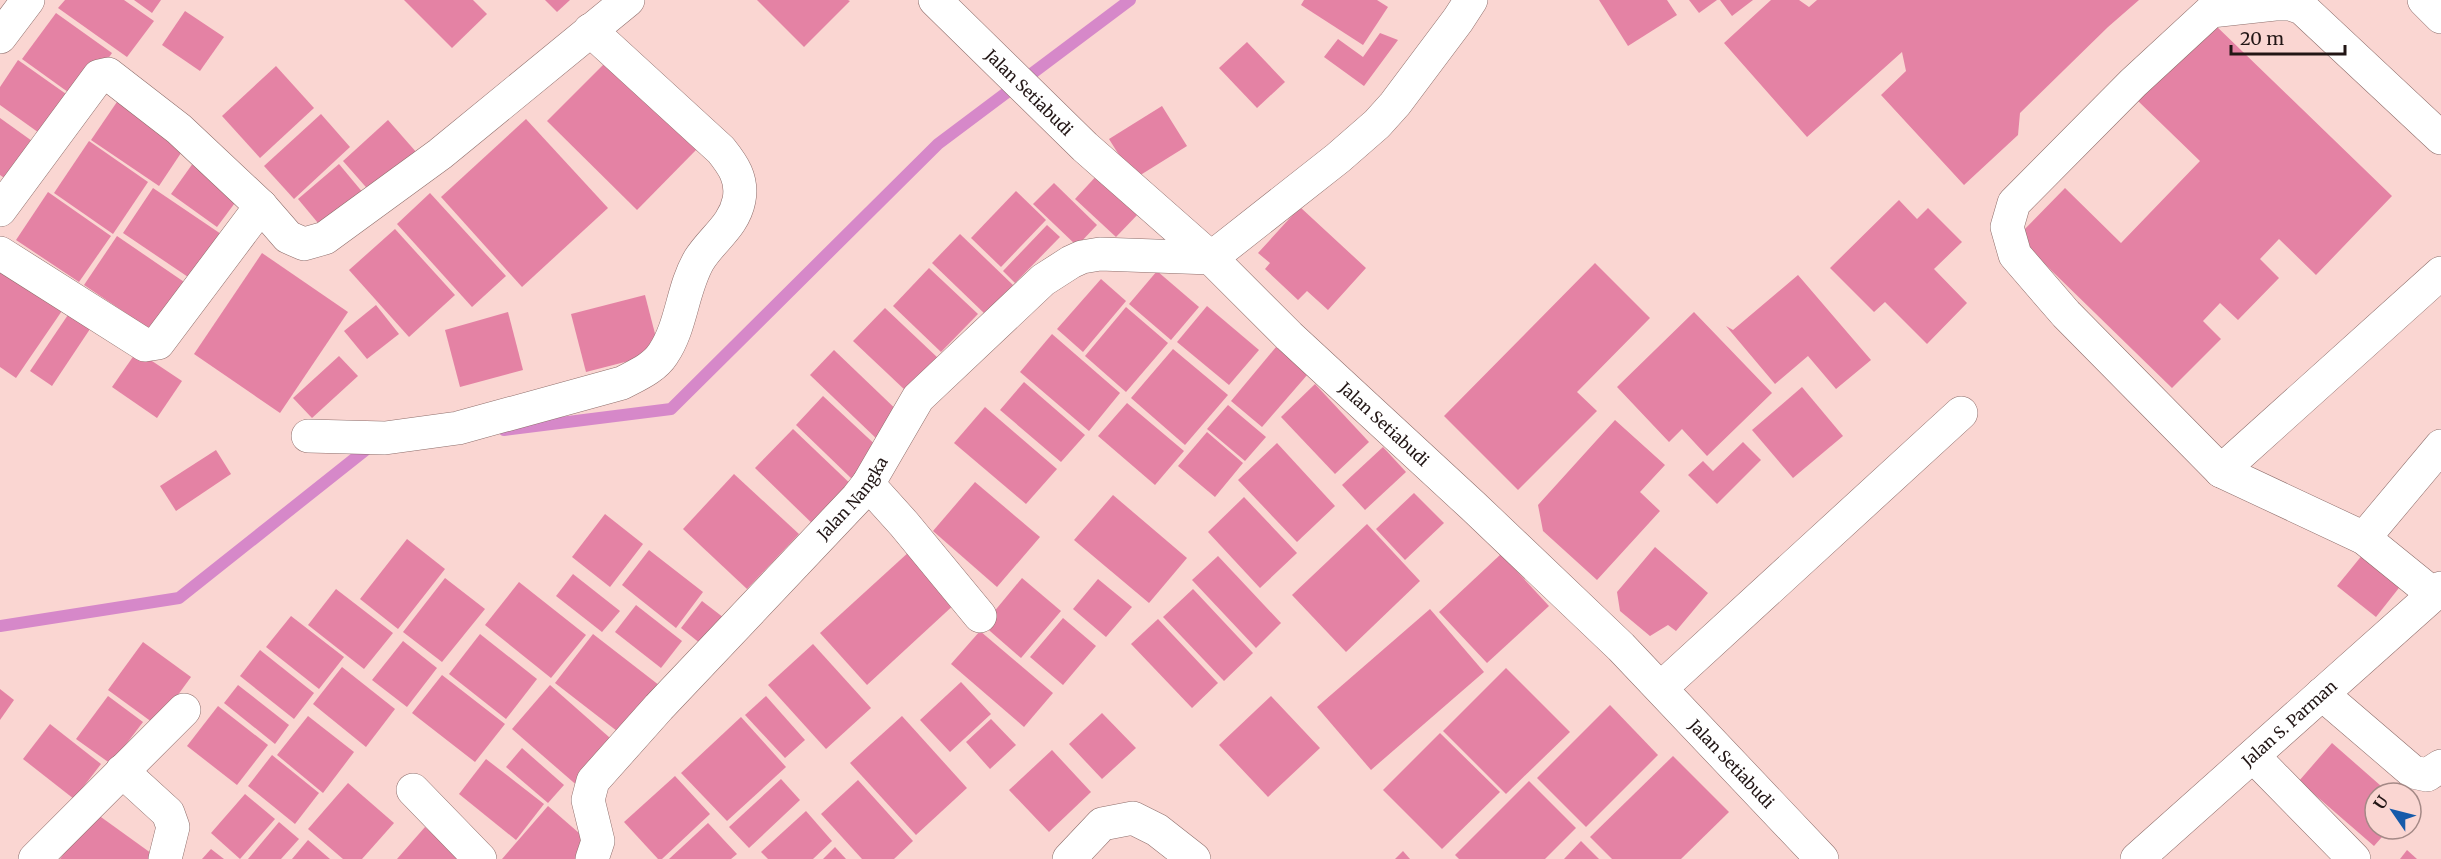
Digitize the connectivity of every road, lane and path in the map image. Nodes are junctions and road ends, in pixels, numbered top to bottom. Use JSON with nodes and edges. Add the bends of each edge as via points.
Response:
{"nodes":[{"id":1,"x":28,"y":0,"type":"edge"},
{"id":2,"x":628,"y":0,"type":"edge"},
{"id":3,"x":1471,"y":0,"type":"edge"},
{"id":4,"x":2424,"y":0,"type":"edge"},
{"id":5,"x":946,"y":11,"type":"edge"},
{"id":6,"x":2441,"y":17,"type":"edge"},
{"id":7,"x":590,"y":30,"type":"junction"},
{"id":8,"x":0,"y":37,"type":"edge"},
{"id":9,"x":2441,"y":138,"type":"edge"},
{"id":10,"x":261,"y":206,"type":"junction"},
{"id":11,"x":0,"y":210,"type":"edge"},
{"id":12,"x":0,"y":253,"type":"edge"},
{"id":13,"x":1211,"y":258,"type":"junction"},
{"id":14,"x":2441,"y":273,"type":"edge"},
{"id":15,"x":1961,"y":413,"type":"dead end"},
{"id":16,"x":308,"y":435,"type":"dead end"},
{"id":17,"x":2441,"y":446,"type":"edge"},
{"id":18,"x":2221,"y":471,"type":"junction"},
{"id":19,"x":868,"y":484,"type":"junction"},
{"id":20,"x":2364,"y":538,"type":"junction"},
{"id":21,"x":2437,"y":591,"type":"edge"},
{"id":22,"x":980,"y":616,"type":"dead end"},
{"id":23,"x":1661,"y":688,"type":"junction"},
{"id":24,"x":2322,"y":694,"type":"junction"},
{"id":25,"x":184,"y":710,"type":"dead end"},
{"id":26,"x":2253,"y":756,"type":"junction"},
{"id":27,"x":2441,"y":766,"type":"edge"},
{"id":28,"x":122,"y":771,"type":"junction"},
{"id":29,"x":413,"y":790,"type":"dead end"},
{"id":30,"x":35,"y":859,"type":"edge"},
{"id":31,"x":165,"y":859,"type":"edge"},
{"id":32,"x":480,"y":859,"type":"edge"},
{"id":33,"x":592,"y":859,"type":"edge"},
{"id":34,"x":1069,"y":859,"type":"edge"},
{"id":35,"x":1194,"y":859,"type":"edge"},
{"id":36,"x":1821,"y":859,"type":"edge"},
{"id":37,"x":2137,"y":859,"type":"edge"},
{"id":38,"x":2354,"y":859,"type":"edge"}],
"edges":[{"from":1,"to":8,"type":"street"},
{"from":2,"to":7,"type":"street"},
{"from":3,"to":13,"type":"street","via":[[1377,124]]},
{"from":4,"to":6,"type":"street"},
{"from":5,"to":13,"type":"street","name":"Jalan Setiabudi","via":[[1085,147]]},
{"from":7,"to":10,"type":"street","via":[[440,154],[325,238],[304,244],[296,242]]},
{"from":7,"to":16,"type":"street","via":[[721,150],[738,176],[739,201],[733,217],[698,261],[664,352],[646,370],[622,382],[458,428],[385,438]]},
{"from":9,"to":18,"type":"street","via":[[2302,8],[2275,4],[2211,11],[2014,203],[2007,227],[2015,255],[2066,314]]},
{"from":10,"to":11,"type":"street","via":[[179,129],[104,74]]},
{"from":10,"to":12,"type":"street","via":[[153,345],[145,345]]},
{"from":13,"to":19,"type":"street","name":"Jalan Nangka","via":[[1100,254],[1082,257],[1043,280],[918,398]]},
{"from":13,"to":23,"type":"street","name":"Jalan Setiabudi"},
{"from":14,"to":18,"type":"street"},
{"from":15,"to":23,"type":"street"},
{"from":17,"to":20,"type":"street"},
{"from":18,"to":20,"type":"street"},
{"from":19,"to":22,"type":"street"},
{"from":19,"to":33,"type":"street","name":"Jalan Nangka","via":[[594,781],[588,800],[598,841]]},
{"from":20,"to":21,"type":"street"},
{"from":21,"to":24,"type":"street","name":"Jalan S. Parman"},
{"from":23,"to":36,"type":"street","name":"Jalan Setiabudi"},
{"from":24,"to":26,"type":"street","name":"Jalan S. Parman"},
{"from":24,"to":27,"type":"street","via":[[2413,772],[2427,775]]},
{"from":25,"to":28,"type":"street"},
{"from":26,"to":37,"type":"street","name":"Jalan S. Parman"},
{"from":26,"to":38,"type":"street"},
{"from":28,"to":30,"type":"street"},
{"from":28,"to":31,"type":"street","via":[[168,813],[173,827]]},
{"from":29,"to":32,"type":"street"},
{"from":34,"to":35,"type":"street","via":[[1102,824],[1133,818],[1157,830]]}]}
